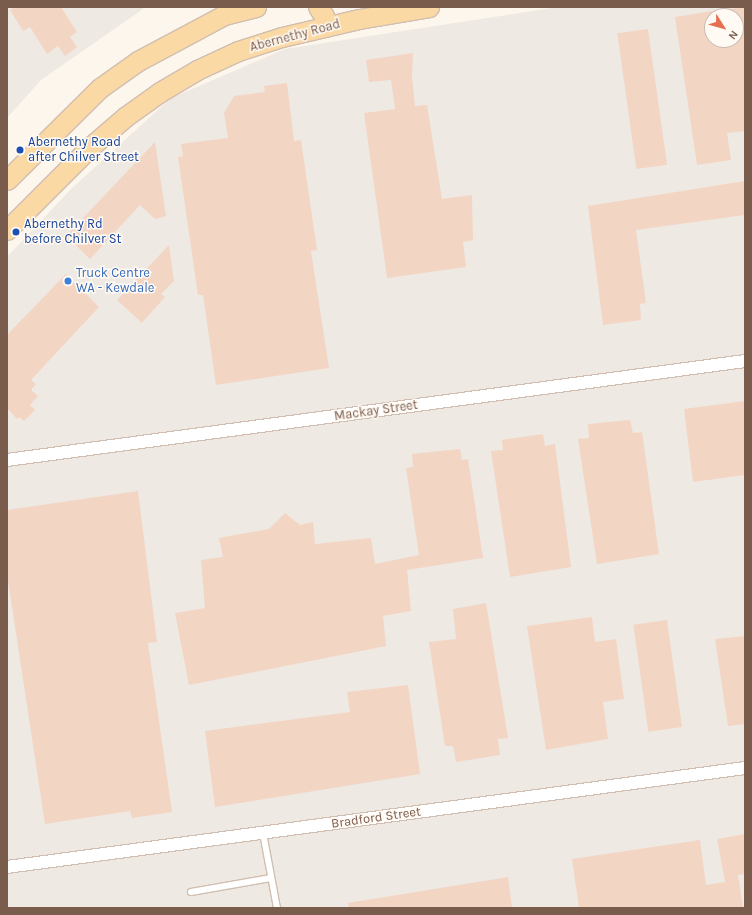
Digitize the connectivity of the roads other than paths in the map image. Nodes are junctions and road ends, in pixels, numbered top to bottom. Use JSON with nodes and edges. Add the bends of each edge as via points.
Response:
{"nodes":[{"id":1,"x":256,"y":7,"type":"edge"},
{"id":2,"x":318,"y":7,"type":"edge"},
{"id":3,"x":429,"y":7,"type":"edge"},
{"id":4,"x":411,"y":9,"type":"edge"},
{"id":5,"x":326,"y":27,"type":"junction"},
{"id":6,"x":7,"y":180,"type":"edge"},
{"id":7,"x":7,"y":230,"type":"edge"},
{"id":8,"x":745,"y":361,"type":"edge"},
{"id":9,"x":7,"y":460,"type":"edge"},
{"id":10,"x":745,"y":768,"type":"edge"},
{"id":11,"x":263,"y":833,"type":"junction"},
{"id":12,"x":7,"y":867,"type":"edge"},
{"id":13,"x":271,"y":878,"type":"junction"},
{"id":14,"x":191,"y":892,"type":"dead end"},
{"id":15,"x":277,"y":908,"type":"edge"}],
"edges":[{"from":1,"to":6,"type":"main road","via":[[224,15],[138,61],[94,93]]},
{"from":2,"to":5,"type":"main road","via":[[324,16]]},
{"from":3,"to":4,"type":"main road","name":"Abernethy Road"},
{"from":4,"to":5,"type":"main road","name":"Abernethy Road"},
{"from":5,"to":7,"type":"main road","name":"Abernethy Road","via":[[238,51],[197,70],[160,92],[89,148]]},
{"from":8,"to":9,"type":"street","name":"Mackay Street"},
{"from":10,"to":11,"type":"street","name":"Bradford Street"},
{"from":11,"to":12,"type":"street","name":"Bradford Street"},
{"from":11,"to":13,"type":"lane"},
{"from":13,"to":14,"type":"lane"},
{"from":13,"to":15,"type":"lane"}]}
